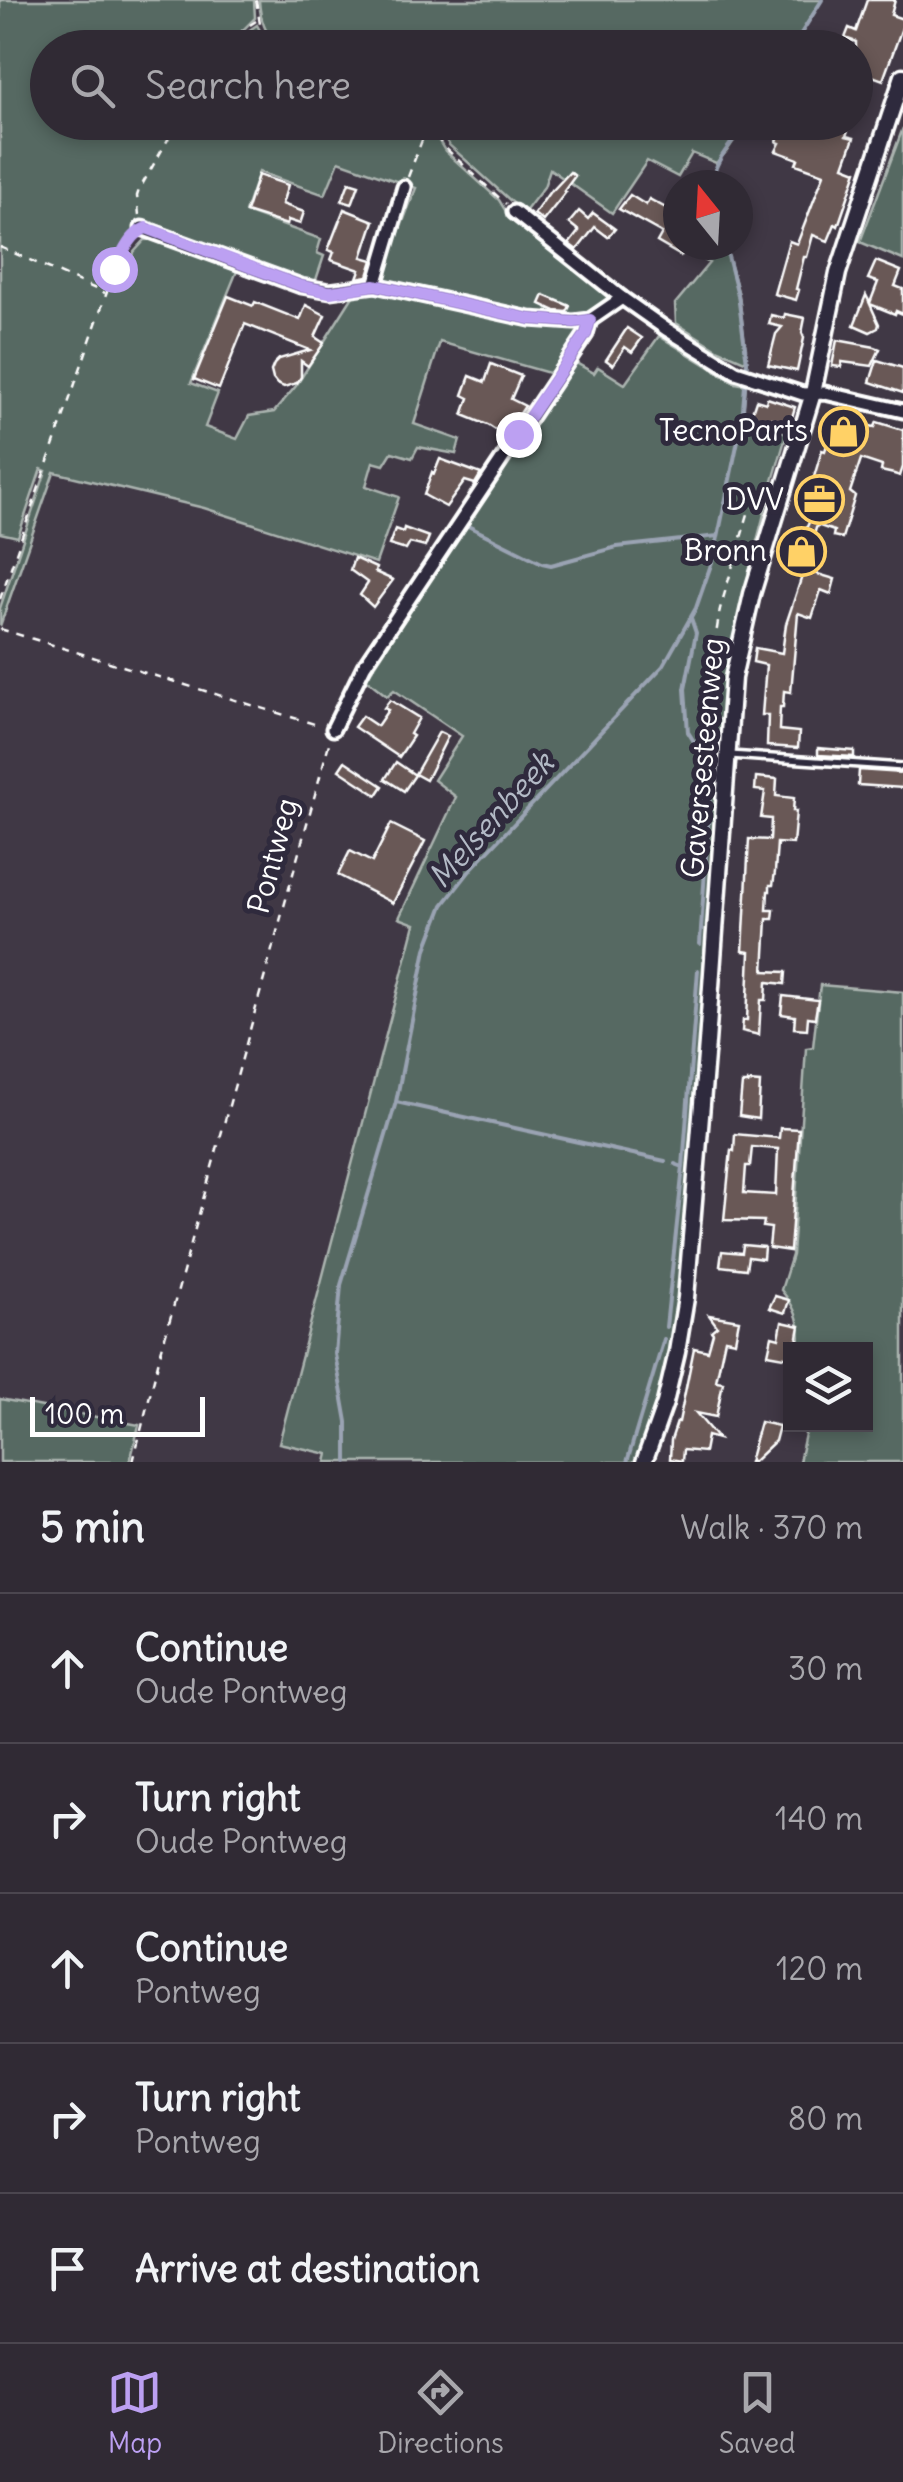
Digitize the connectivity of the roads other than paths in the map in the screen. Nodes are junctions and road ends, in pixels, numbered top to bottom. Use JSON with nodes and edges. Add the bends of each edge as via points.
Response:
{"nodes":[{"id":1,"x":903,"y":76,"type":"edge"},
{"id":2,"x":404,"y":188,"type":"road end"},
{"id":3,"x":514,"y":212,"type":"road end"},
{"id":4,"x":142,"y":228,"type":"road end"},
{"id":5,"x":375,"y":285,"type":"junction"},
{"id":6,"x":622,"y":298,"type":"junction"},
{"id":7,"x":590,"y":320,"type":"junction"},
{"id":8,"x":813,"y":393,"type":"junction"},
{"id":9,"x":903,"y":410,"type":"edge"},
{"id":10,"x":333,"y":730,"type":"road end"},
{"id":11,"x":727,"y":754,"type":"junction"},
{"id":12,"x":903,"y":766,"type":"edge"},
{"id":13,"x":644,"y":1462,"type":"edge"}],
"edges":[{"from":1,"to":8,"type":"street","name":"Gaversesteenweg","via":[[838,272]]},
{"from":2,"to":5,"type":"street"},
{"from":3,"to":6,"type":"street"},
{"from":4,"to":5,"type":"street","via":[[301,286],[330,292]]},
{"from":5,"to":7,"type":"street","via":[[530,319]]},
{"from":6,"to":7,"type":"street"},
{"from":6,"to":8,"type":"street","via":[[736,372]]},
{"from":7,"to":10,"type":"street","via":[[364,666]]},
{"from":8,"to":9,"type":"street"},
{"from":8,"to":11,"type":"street","name":"Gaversesteenweg","via":[[740,640]]},
{"from":11,"to":12,"type":"lane"},
{"from":11,"to":13,"type":"street","name":"Gaversesteenweg","via":[[686,1298]]}]}
